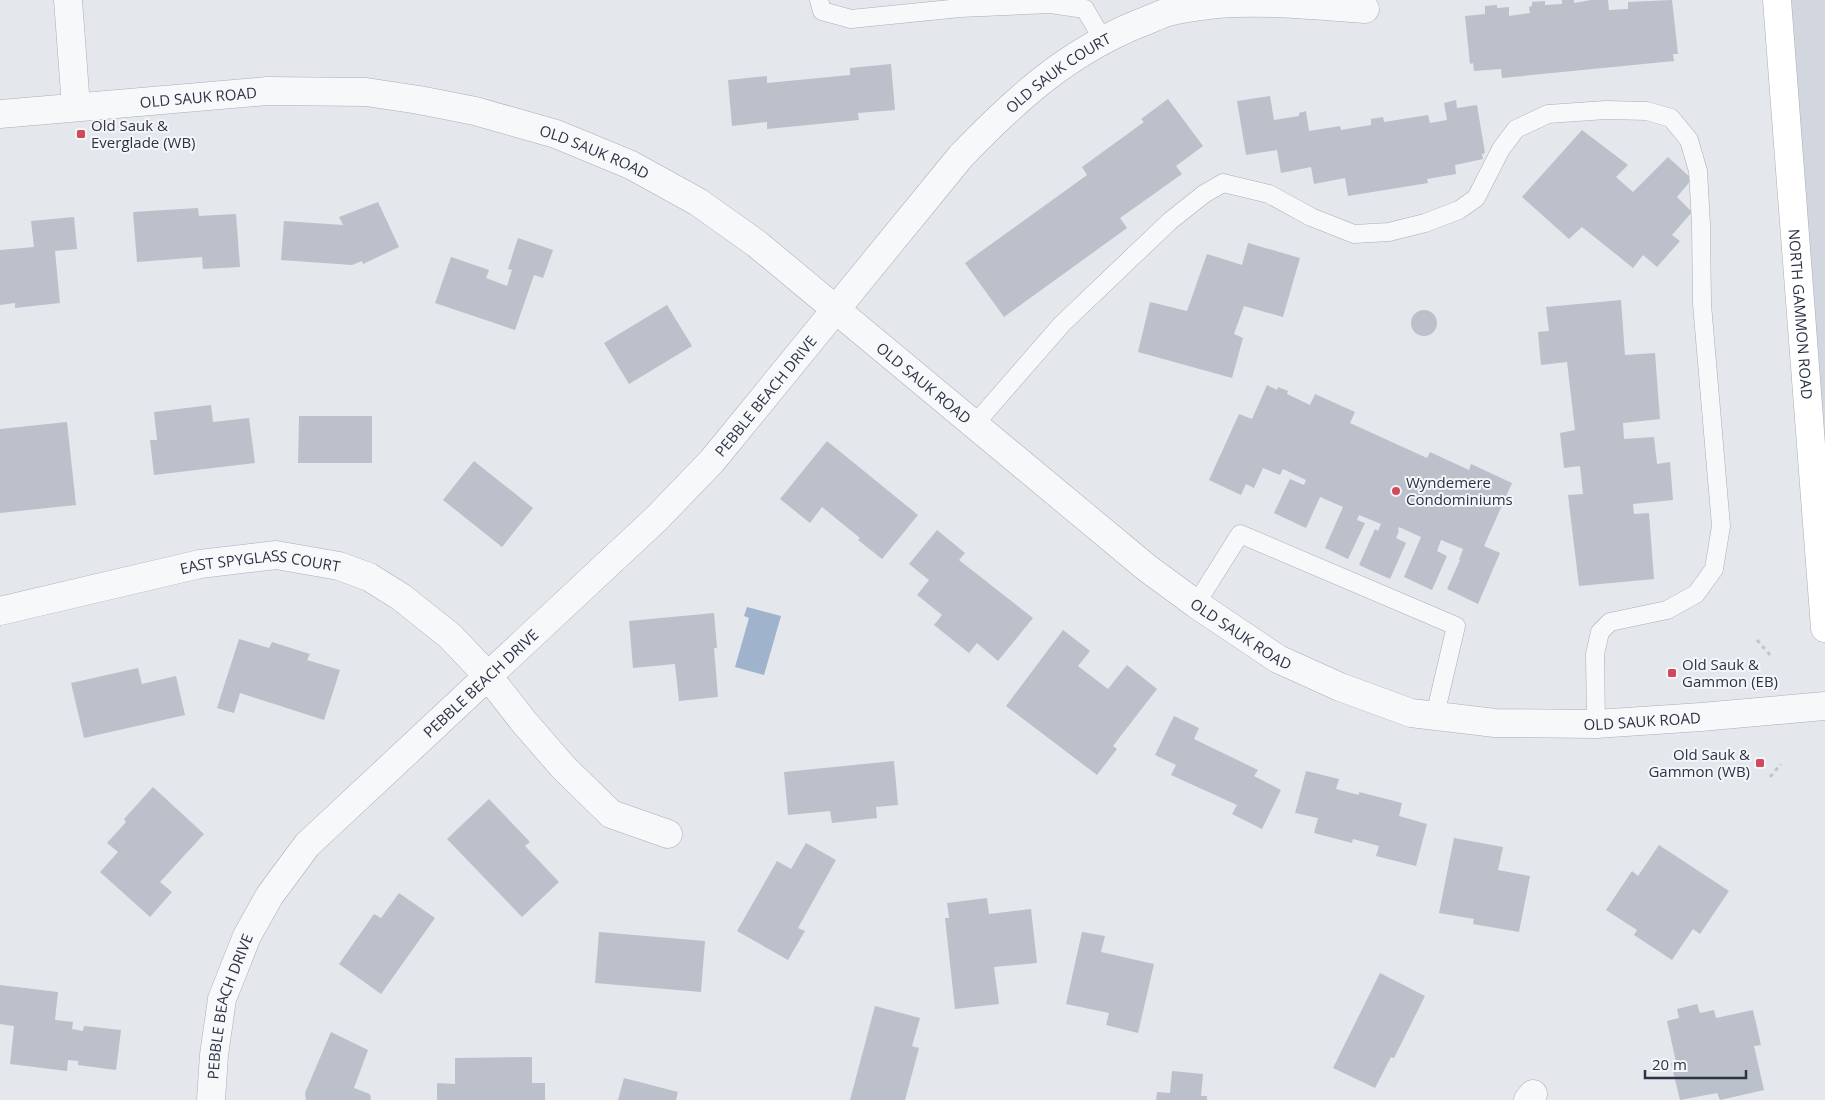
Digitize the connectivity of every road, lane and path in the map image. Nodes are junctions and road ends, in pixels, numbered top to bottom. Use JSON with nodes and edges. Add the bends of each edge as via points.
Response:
{"nodes":[{"id":1,"x":68,"y":0,"type":"edge"},
{"id":2,"x":819,"y":0,"type":"edge"},
{"id":3,"x":1777,"y":0,"type":"edge"},
{"id":4,"x":1265,"y":1,"type":"edge"},
{"id":5,"x":1365,"y":9,"type":"dead end"},
{"id":6,"x":1103,"y":40,"type":"junction"},
{"id":7,"x":76,"y":107,"type":"junction"},
{"id":8,"x":0,"y":114,"type":"edge"},
{"id":9,"x":836,"y":308,"type":"junction"},
{"id":10,"x":974,"y":425,"type":"junction"},
{"id":11,"x":1196,"y":604,"type":"junction"},
{"id":12,"x":0,"y":611,"type":"edge"},
{"id":13,"x":1825,"y":628,"type":"edge"},
{"id":14,"x":1758,"y":640,"type":"dead end"},
{"id":15,"x":1770,"y":655,"type":"dead end"},
{"id":16,"x":488,"y":676,"type":"junction"},
{"id":17,"x":1825,"y":706,"type":"edge"},
{"id":18,"x":1435,"y":715,"type":"junction"},
{"id":19,"x":1596,"y":724,"type":"junction"},
{"id":20,"x":1781,"y":764,"type":"dead end"},
{"id":21,"x":1770,"y":777,"type":"dead end"},
{"id":22,"x":668,"y":834,"type":"dead end"},
{"id":23,"x":211,"y":1100,"type":"edge"}],
"edges":[{"from":1,"to":7,"type":"street"},
{"from":2,"to":6,"type":"lane","via":[[822,11],[851,19],[960,8],[1050,4],[1085,10]]},
{"from":3,"to":13,"type":"main road","name":"NORTH GAMMON ROAD"},
{"from":4,"to":5,"type":"street","name":"OLD SAUK COURT"},
{"from":4,"to":6,"type":"street","name":"OLD SAUK COURT","via":[[1168,12]]},
{"from":6,"to":9,"type":"street","name":"OLD SAUK COURT","via":[[1035,85],[1002,114],[961,156]]},
{"from":7,"to":8,"type":"street","name":"OLD SAUK ROAD"},
{"from":7,"to":9,"type":"street","name":"OLD SAUK ROAD","via":[[311,91],[366,92],[484,114],[556,134],[673,188],[757,244]]},
{"from":9,"to":10,"type":"street","name":"OLD SAUK ROAD"},
{"from":9,"to":16,"type":"street","name":"PEBBLE BEACH DRIVE","via":[[712,461],[656,519]]},
{"from":10,"to":11,"type":"street","name":"OLD SAUK ROAD","via":[[1146,568]]},
{"from":10,"to":19,"type":"lane","via":[[1062,324],[1170,221],[1223,183],[1269,194],[1311,217],[1354,234],[1389,232],[1459,210],[1476,198],[1501,149],[1516,129],[1548,114],[1647,110],[1671,118],[1689,140],[1698,171],[1702,304],[1721,526],[1714,569],[1696,594],[1667,610],[1610,622],[1600,632],[1595,654]]},
{"from":11,"to":18,"type":"street","name":"OLD SAUK ROAD","via":[[1278,660],[1410,713]]},
{"from":11,"to":18,"type":"lane","via":[[1240,534],[1456,626]]},
{"from":12,"to":16,"type":"street","name":"EAST SPYGLASS COURT","via":[[200,564],[276,554],[339,566],[369,578],[401,597],[450,636]]},
{"from":14,"to":15,"type":"path"},
{"from":16,"to":22,"type":"street","name":"EAST SPYGLASS COURT","via":[[563,767],[611,814]]},
{"from":16,"to":23,"type":"street","name":"PEBBLE BEACH DRIVE","via":[[307,845],[270,894],[247,936],[222,999]]},
{"from":17,"to":19,"type":"street","name":"OLD SAUK ROAD"},
{"from":18,"to":19,"type":"street","name":"OLD SAUK ROAD","via":[[1495,723]]},
{"from":20,"to":21,"type":"path"}]}
